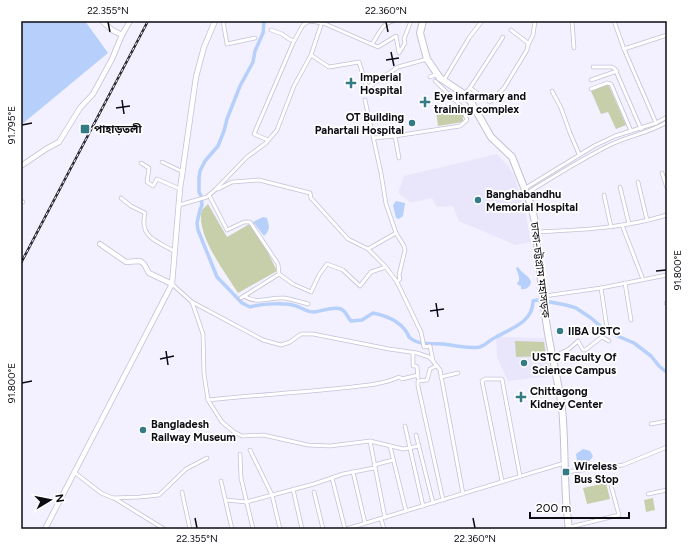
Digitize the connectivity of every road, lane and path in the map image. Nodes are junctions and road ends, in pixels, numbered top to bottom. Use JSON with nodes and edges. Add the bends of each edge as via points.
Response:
{"nodes":[{"id":1,"x":102,"y":21,"type":"edge"},
{"id":2,"x":130,"y":21,"type":"edge"},
{"id":3,"x":215,"y":21,"type":"edge"},
{"id":4,"x":223,"y":21,"type":"edge"},
{"id":5,"x":393,"y":21,"type":"edge"},
{"id":6,"x":410,"y":21,"type":"edge"},
{"id":7,"x":423,"y":21,"type":"edge"},
{"id":8,"x":482,"y":21,"type":"edge"},
{"id":9,"x":535,"y":21,"type":"edge"},
{"id":10,"x":572,"y":21,"type":"edge"},
{"id":11,"x":614,"y":21,"type":"edge"},
{"id":12,"x":322,"y":22,"type":"edge"},
{"id":13,"x":271,"y":30,"type":"dead end"},
{"id":14,"x":511,"y":30,"type":"dead end"},
{"id":15,"x":122,"y":35,"type":"junction"},
{"id":16,"x":667,"y":35,"type":"edge"},
{"id":17,"x":503,"y":37,"type":"dead end"},
{"id":18,"x":255,"y":38,"type":"dead end"},
{"id":19,"x":294,"y":41,"type":"junction"},
{"id":20,"x":372,"y":44,"type":"junction"},
{"id":21,"x":528,"y":45,"type":"junction"},
{"id":22,"x":574,"y":48,"type":"dead end"},
{"id":23,"x":624,"y":49,"type":"junction"},
{"id":24,"x":310,"y":55,"type":"junction"},
{"id":25,"x":427,"y":59,"type":"junction"},
{"id":26,"x":593,"y":67,"type":"dead end"},
{"id":27,"x":617,"y":71,"type":"junction"},
{"id":28,"x":430,"y":77,"type":"dead end"},
{"id":29,"x":436,"y":78,"type":"junction"},
{"id":30,"x":443,"y":80,"type":"junction"},
{"id":31,"x":591,"y":80,"type":"dead end"},
{"id":32,"x":470,"y":88,"type":"junction"},
{"id":33,"x":591,"y":89,"type":"dead end"},
{"id":34,"x":552,"y":92,"type":"dead end"},
{"id":35,"x":464,"y":94,"type":"junction"},
{"id":36,"x":365,"y":100,"type":"dead end"},
{"id":37,"x":667,"y":117,"type":"edge"},
{"id":38,"x":667,"y":122,"type":"edge"},
{"id":39,"x":656,"y":123,"type":"junction"},
{"id":40,"x":641,"y":129,"type":"junction"},
{"id":41,"x":631,"y":131,"type":"junction"},
{"id":42,"x":395,"y":136,"type":"junction"},
{"id":43,"x":374,"y":138,"type":"junction"},
{"id":44,"x":268,"y":140,"type":"junction"},
{"id":45,"x":579,"y":154,"type":"junction"},
{"id":46,"x":399,"y":158,"type":"dead end"},
{"id":47,"x":162,"y":162,"type":"dead end"},
{"id":48,"x":141,"y":163,"type":"dead end"},
{"id":49,"x":21,"y":166,"type":"edge"},
{"id":50,"x":184,"y":172,"type":"junction"},
{"id":51,"x":662,"y":173,"type":"dead end"},
{"id":52,"x":638,"y":182,"type":"dead end"},
{"id":53,"x":620,"y":187,"type":"dead end"},
{"id":54,"x":667,"y":188,"type":"edge"},
{"id":55,"x":180,"y":189,"type":"junction"},
{"id":56,"x":216,"y":190,"type":"junction"},
{"id":57,"x":526,"y":191,"type":"junction"},
{"id":58,"x":604,"y":194,"type":"dead end"},
{"id":59,"x":208,"y":196,"type":"junction"},
{"id":60,"x":121,"y":198,"type":"dead end"},
{"id":61,"x":179,"y":205,"type":"junction"},
{"id":62,"x":667,"y":215,"type":"edge"},
{"id":63,"x":647,"y":220,"type":"junction"},
{"id":64,"x":629,"y":224,"type":"junction"},
{"id":65,"x":622,"y":225,"type":"junction"},
{"id":66,"x":611,"y":227,"type":"junction"},
{"id":67,"x":536,"y":232,"type":"junction"},
{"id":68,"x":396,"y":233,"type":"junction"},
{"id":69,"x":100,"y":244,"type":"dead end"},
{"id":70,"x":368,"y":249,"type":"junction"},
{"id":71,"x":174,"y":251,"type":"junction"},
{"id":72,"x":386,"y":267,"type":"junction"},
{"id":73,"x":279,"y":274,"type":"junction"},
{"id":74,"x":667,"y":275,"type":"edge"},
{"id":75,"x":642,"y":277,"type":"dead end"},
{"id":76,"x":397,"y":282,"type":"junction"},
{"id":77,"x":625,"y":283,"type":"junction"},
{"id":78,"x":172,"y":284,"type":"junction"},
{"id":79,"x":601,"y":288,"type":"junction"},
{"id":80,"x":544,"y":299,"type":"junction"},
{"id":81,"x":192,"y":302,"type":"junction"},
{"id":82,"x":308,"y":304,"type":"dead end"},
{"id":83,"x":631,"y":320,"type":"dead end"},
{"id":84,"x":607,"y":328,"type":"dead end"},
{"id":85,"x":609,"y":341,"type":"dead end"},
{"id":86,"x":413,"y":352,"type":"junction"},
{"id":87,"x":553,"y":357,"type":"junction"},
{"id":88,"x":432,"y":361,"type":"junction"},
{"id":89,"x":436,"y":366,"type":"junction"},
{"id":90,"x":458,"y":373,"type":"dead end"},
{"id":91,"x":418,"y":376,"type":"junction"},
{"id":92,"x":441,"y":377,"type":"junction"},
{"id":93,"x":418,"y":381,"type":"junction"},
{"id":94,"x":208,"y":400,"type":"junction"},
{"id":95,"x":667,"y":421,"type":"edge"},
{"id":96,"x":651,"y":424,"type":"dead end"},
{"id":97,"x":405,"y":426,"type":"dead end"},
{"id":98,"x":416,"y":435,"type":"dead end"},
{"id":99,"x":563,"y":437,"type":"junction"},
{"id":100,"x":370,"y":441,"type":"junction"},
{"id":101,"x":390,"y":446,"type":"junction"},
{"id":102,"x":419,"y":446,"type":"junction"},
{"id":103,"x":667,"y":447,"type":"edge"},
{"id":104,"x":411,"y":448,"type":"junction"},
{"id":105,"x":250,"y":450,"type":"dead end"},
{"id":106,"x":240,"y":454,"type":"dead end"},
{"id":107,"x":207,"y":458,"type":"dead end"},
{"id":108,"x":393,"y":460,"type":"junction"},
{"id":109,"x":561,"y":464,"type":"junction"},
{"id":110,"x":374,"y":466,"type":"junction"},
{"id":111,"x":74,"y":472,"type":"junction"},
{"id":112,"x":353,"y":472,"type":"junction"},
{"id":113,"x":566,"y":472,"type":"junction"},
{"id":114,"x":520,"y":476,"type":"junction"},
{"id":115,"x":332,"y":478,"type":"junction"},
{"id":116,"x":608,"y":478,"type":"dead end"},
{"id":117,"x":221,"y":481,"type":"dead end"},
{"id":118,"x":502,"y":482,"type":"junction"},
{"id":119,"x":293,"y":489,"type":"junction"},
{"id":120,"x":667,"y":490,"type":"edge"},
{"id":121,"x":182,"y":492,"type":"dead end"},
{"id":122,"x":314,"y":492,"type":"dead end"},
{"id":123,"x":463,"y":494,"type":"junction"},
{"id":124,"x":648,"y":494,"type":"dead end"},
{"id":125,"x":272,"y":495,"type":"junction"},
{"id":126,"x":113,"y":498,"type":"junction"},
{"id":127,"x":226,"y":500,"type":"junction"},
{"id":128,"x":443,"y":500,"type":"junction"},
{"id":129,"x":246,"y":502,"type":"junction"},
{"id":130,"x":433,"y":503,"type":"junction"},
{"id":131,"x":423,"y":506,"type":"junction"},
{"id":132,"x":406,"y":512,"type":"junction"},
{"id":133,"x":385,"y":518,"type":"junction"},
{"id":134,"x":381,"y":519,"type":"junction"},
{"id":135,"x":365,"y":523,"type":"junction"},
{"id":136,"x":567,"y":528,"type":"edge"},
{"id":137,"x":45,"y":529,"type":"edge"},
{"id":138,"x":164,"y":529,"type":"edge"},
{"id":139,"x":190,"y":529,"type":"edge"},
{"id":140,"x":232,"y":529,"type":"edge"},
{"id":141,"x":253,"y":529,"type":"edge"},
{"id":142,"x":280,"y":529,"type":"edge"},
{"id":143,"x":302,"y":529,"type":"edge"},
{"id":144,"x":324,"y":529,"type":"edge"},
{"id":145,"x":345,"y":529,"type":"edge"},
{"id":146,"x":384,"y":529,"type":"edge"}],
"edges":[{"from":1,"to":15,"type":"main road"},
{"from":2,"to":15,"type":"main road"},
{"from":3,"to":50,"type":"main road","via":[[204,47],[196,77]]},
{"from":4,"to":18,"type":"street","via":[[227,44]]},
{"from":5,"to":20,"type":"street","via":[[380,30]]},
{"from":6,"to":20,"type":"street","via":[[405,43],[399,53],[396,36],[378,47]]},
{"from":7,"to":25,"type":"highway","name":"ঢাকা-চট্টগ্রাম মহাসড়ক","via":[[420,33]]},
{"from":8,"to":30,"type":"street"},
{"from":9,"to":21,"type":"street"},
{"from":10,"to":22,"type":"street"},
{"from":11,"to":23,"type":"street"},
{"from":12,"to":19,"type":"street","via":[[309,21],[303,25]]},
{"from":12,"to":20,"type":"street"},
{"from":12,"to":24,"type":"street"},
{"from":13,"to":19,"type":"street"},
{"from":14,"to":21,"type":"street","via":[[528,42]]},
{"from":15,"to":49,"type":"main road","via":[[93,94],[80,108],[59,142]]},
{"from":16,"to":23,"type":"street"},
{"from":17,"to":32,"type":"street"},
{"from":19,"to":44,"type":"street","via":[[254,134]]},
{"from":21,"to":32,"type":"street","via":[[504,88],[490,102]]},
{"from":23,"to":39,"type":"street"},
{"from":24,"to":25,"type":"street","via":[[329,67],[359,62],[367,88],[398,67]]},
{"from":24,"to":44,"type":"street","via":[[294,86],[277,130]]},
{"from":25,"to":29,"type":"highway","name":"ঢাকা-চট্টগ্রাম মহাসড়ক"},
{"from":26,"to":27,"type":"street","via":[[612,67]]},
{"from":27,"to":31,"type":"street"},
{"from":27,"to":40,"type":"street"},
{"from":28,"to":29,"type":"street"},
{"from":29,"to":30,"type":"highway","name":"ঢাকা-চট্টগ্রাম মহাসড়ক"},
{"from":29,"to":42,"type":"street","via":[[462,107],[466,120],[460,126]]},
{"from":30,"to":35,"type":"highway","name":"ঢাকা-চট্টগ্রাম মহাসড়ক"},
{"from":32,"to":35,"type":"street"},
{"from":33,"to":41,"type":"street","via":[[611,84]]},
{"from":34,"to":45,"type":"street"},
{"from":35,"to":57,"type":"highway","name":"ঢাকা-চট্টগ্রাম মহাসড়ক","via":[[475,107],[494,140],[512,158]]},
{"from":36,"to":43,"type":"street"},
{"from":37,"to":39,"type":"street"},
{"from":38,"to":57,"type":"street","via":[[650,131],[614,143]]},
{"from":39,"to":40,"type":"street"},
{"from":40,"to":41,"type":"street"},
{"from":41,"to":45,"type":"street","via":[[611,137]]},
{"from":42,"to":43,"type":"street"},
{"from":42,"to":46,"type":"street"},
{"from":43,"to":68,"type":"street","via":[[386,204]]},
{"from":44,"to":56,"type":"street","via":[[247,157]]},
{"from":45,"to":57,"type":"street"},
{"from":47,"to":50,"type":"street"},
{"from":48,"to":55,"type":"street","via":[[149,168],[147,182],[154,186],[157,180]]},
{"from":50,"to":55,"type":"main road"},
{"from":51,"to":54,"type":"street"},
{"from":52,"to":63,"type":"street"},
{"from":53,"to":64,"type":"street"},
{"from":55,"to":61,"type":"main road"},
{"from":56,"to":59,"type":"street"},
{"from":56,"to":70,"type":"street","via":[[232,182],[259,180],[310,192],[311,198],[348,239]]},
{"from":57,"to":67,"type":"highway","name":"ঢাকা-চট্টগ্রাম মহাসড়ক"},
{"from":58,"to":66,"type":"street"},
{"from":59,"to":61,"type":"street"},
{"from":59,"to":73,"type":"street","via":[[228,230],[244,222],[253,225],[278,264]]},
{"from":60,"to":71,"type":"street","via":[[145,213],[143,228],[157,242]]},
{"from":61,"to":71,"type":"main road"},
{"from":62,"to":63,"type":"street"},
{"from":63,"to":64,"type":"street"},
{"from":64,"to":65,"type":"street"},
{"from":65,"to":66,"type":"street"},
{"from":65,"to":75,"type":"street"},
{"from":66,"to":67,"type":"street"},
{"from":67,"to":80,"type":"highway","name":"ঢাকা-চট্টগ্রাম মহাসড়ক"},
{"from":68,"to":70,"type":"street"},
{"from":68,"to":76,"type":"street","via":[[405,250],[400,279]]},
{"from":69,"to":78,"type":"main road","via":[[126,262],[140,261],[149,273]]},
{"from":70,"to":72,"type":"street"},
{"from":71,"to":78,"type":"main road"},
{"from":72,"to":73,"type":"street","via":[[371,272],[360,286],[343,270],[327,264],[311,292]]},
{"from":72,"to":76,"type":"street"},
{"from":73,"to":82,"type":"street","via":[[242,297],[251,300],[283,298]]},
{"from":74,"to":77,"type":"street"},
{"from":76,"to":88,"type":"street","via":[[421,332],[424,347],[430,346]]},
{"from":77,"to":79,"type":"street"},
{"from":77,"to":83,"type":"street"},
{"from":78,"to":81,"type":"street"},
{"from":78,"to":111,"type":"main road"},
{"from":79,"to":80,"type":"street"},
{"from":79,"to":84,"type":"street"},
{"from":80,"to":87,"type":"highway","name":"ঢাকা-চট্টগ্রাম মহাসড়ক"},
{"from":81,"to":86,"type":"street","via":[[263,340],[281,345],[301,334],[313,334]]},
{"from":81,"to":94,"type":"street","via":[[203,334],[204,374]]},
{"from":85,"to":87,"type":"street","via":[[602,337],[583,350],[578,341]]},
{"from":86,"to":88,"type":"street","via":[[425,355]]},
{"from":86,"to":91,"type":"street","via":[[413,366],[416,367]]},
{"from":87,"to":99,"type":"highway","name":"ঢাকা-চট্টগ্রাম মহাসড়ক","via":[[561,399]]},
{"from":88,"to":89,"type":"street"},
{"from":89,"to":92,"type":"street"},
{"from":89,"to":93,"type":"street","via":[[430,369],[427,380]]},
{"from":90,"to":92,"type":"street"},
{"from":91,"to":93,"type":"street"},
{"from":91,"to":94,"type":"street","via":[[306,392]]},
{"from":92,"to":123,"type":"street"},
{"from":93,"to":128,"type":"street"},
{"from":94,"to":100,"type":"street","via":[[222,422],[242,436],[264,435],[308,445],[330,446]]},
{"from":95,"to":96,"type":"street"},
{"from":97,"to":104,"type":"street"},
{"from":98,"to":102,"type":"street"},
{"from":99,"to":109,"type":"highway","name":"ঢাকা-চট্টগ্রাম মহাসড়ক"},
{"from":99,"to":113,"type":"highway","name":"ঢাকা-চট্টগ্রাম মহাসড়ক"},
{"from":100,"to":101,"type":"street"},
{"from":100,"to":110,"type":"street"},
{"from":101,"to":104,"type":"street"},
{"from":101,"to":108,"type":"street"},
{"from":102,"to":104,"type":"street"},
{"from":102,"to":130,"type":"street"},
{"from":103,"to":113,"type":"street","via":[[623,465]]},
{"from":104,"to":131,"type":"street"},
{"from":105,"to":125,"type":"street"},
{"from":106,"to":129,"type":"street"},
{"from":107,"to":126,"type":"street","via":[[186,469],[159,494]]},
{"from":108,"to":110,"type":"street"},
{"from":108,"to":132,"type":"street"},
{"from":109,"to":114,"type":"street"},
{"from":109,"to":136,"type":"highway","name":"ঢাকা-চট্টগ্রাম মহাসড়ক"},
{"from":110,"to":112,"type":"street"},
{"from":110,"to":133,"type":"street"},
{"from":111,"to":126,"type":"street","via":[[100,493]]},
{"from":111,"to":137,"type":"main road"},
{"from":112,"to":115,"type":"street"},
{"from":112,"to":135,"type":"street"},
{"from":113,"to":136,"type":"highway","name":"ঢাকা-চট্টগ্রাম মহাসড়ক"},
{"from":114,"to":118,"type":"street"},
{"from":114,"to":118,"type":"street","via":[[502,379],[485,379],[482,381]]},
{"from":115,"to":119,"type":"street"},
{"from":115,"to":145,"type":"street"},
{"from":116,"to":136,"type":"street","via":[[619,515]]},
{"from":117,"to":127,"type":"street"},
{"from":118,"to":123,"type":"street"},
{"from":119,"to":125,"type":"street"},
{"from":119,"to":143,"type":"street"},
{"from":120,"to":124,"type":"street"},
{"from":121,"to":139,"type":"street"},
{"from":122,"to":144,"type":"street"},
{"from":123,"to":128,"type":"street"},
{"from":125,"to":129,"type":"street"},
{"from":125,"to":142,"type":"street"},
{"from":126,"to":138,"type":"street"},
{"from":127,"to":129,"type":"street"},
{"from":127,"to":140,"type":"street"},
{"from":128,"to":130,"type":"street"},
{"from":129,"to":141,"type":"street"},
{"from":130,"to":131,"type":"street"},
{"from":131,"to":132,"type":"street"},
{"from":132,"to":133,"type":"street"},
{"from":133,"to":134,"type":"street"},
{"from":134,"to":135,"type":"street"},
{"from":134,"to":146,"type":"street"},
{"from":135,"to":145,"type":"street"}]}
